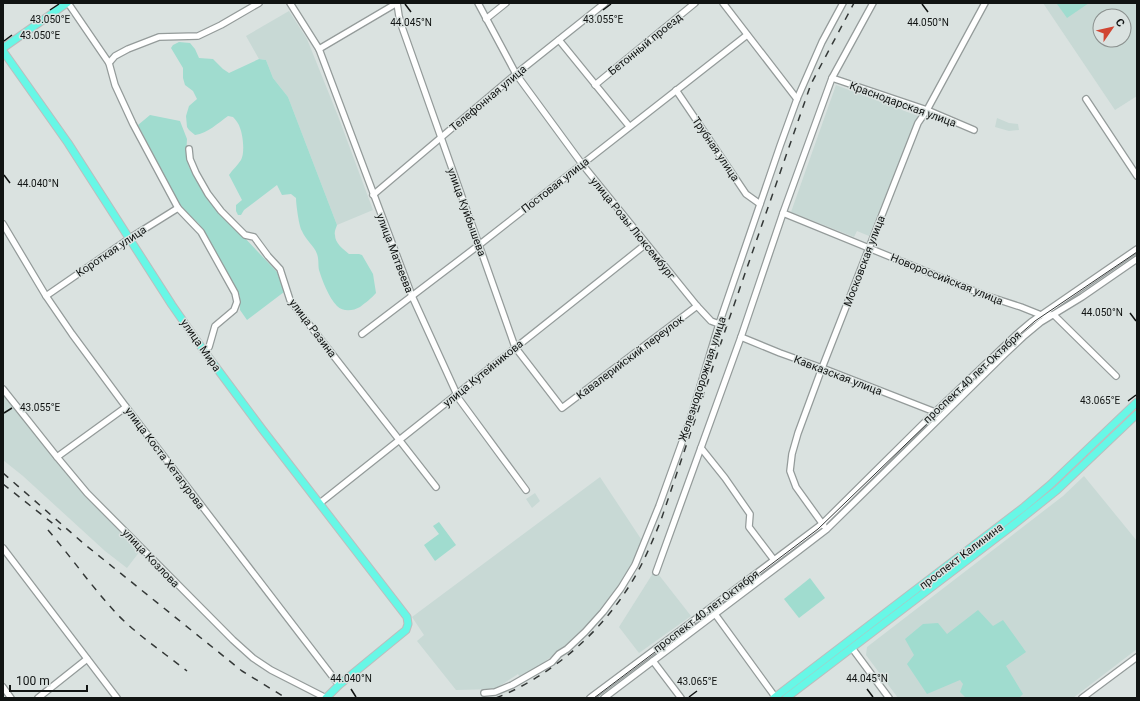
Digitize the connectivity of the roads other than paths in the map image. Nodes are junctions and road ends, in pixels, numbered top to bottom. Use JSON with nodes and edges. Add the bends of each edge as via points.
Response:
{"nodes":[{"id":1,"x":67,"y":3,"type":"edge"},
{"id":2,"x":259,"y":3,"type":"edge"},
{"id":3,"x":290,"y":3,"type":"edge"},
{"id":4,"x":397,"y":3,"type":"edge"},
{"id":5,"x":478,"y":3,"type":"edge"},
{"id":6,"x":506,"y":3,"type":"edge"},
{"id":7,"x":605,"y":3,"type":"edge"},
{"id":8,"x":695,"y":3,"type":"edge"},
{"id":9,"x":723,"y":3,"type":"edge"},
{"id":10,"x":844,"y":3,"type":"edge"},
{"id":11,"x":873,"y":3,"type":"edge"},
{"id":12,"x":984,"y":3,"type":"edge"},
{"id":13,"x":486,"y":19,"type":"junction"},
{"id":14,"x":747,"y":35,"type":"junction"},
{"id":15,"x":559,"y":40,"type":"junction"},
{"id":16,"x":3,"y":49,"type":"edge"},
{"id":17,"x":320,"y":49,"type":"junction"},
{"id":18,"x":109,"y":63,"type":"junction"},
{"id":19,"x":516,"y":74,"type":"junction"},
{"id":20,"x":832,"y":78,"type":"junction"},
{"id":21,"x":595,"y":85,"type":"junction"},
{"id":22,"x":676,"y":90,"type":"junction"},
{"id":23,"x":797,"y":99,"type":"junction"},
{"id":24,"x":1086,"y":100,"type":"dead end"},
{"id":25,"x":927,"y":110,"type":"junction"},
{"id":26,"x":629,"y":126,"type":"junction"},
{"id":27,"x":974,"y":130,"type":"dead end"},
{"id":28,"x":441,"y":138,"type":"junction"},
{"id":29,"x":189,"y":149,"type":"dead end"},
{"id":30,"x":582,"y":164,"type":"junction"},
{"id":31,"x":1137,"y":176,"type":"edge"},
{"id":32,"x":373,"y":195,"type":"junction"},
{"id":33,"x":760,"y":204,"type":"junction"},
{"id":34,"x":178,"y":208,"type":"junction"},
{"id":35,"x":783,"y":213,"type":"junction"},
{"id":36,"x":3,"y":224,"type":"edge"},
{"id":37,"x":130,"y":238,"type":"junction"},
{"id":38,"x":646,"y":244,"type":"junction"},
{"id":39,"x":479,"y":245,"type":"junction"},
{"id":40,"x":868,"y":248,"type":"junction"},
{"id":41,"x":1137,"y":249,"type":"edge"},
{"id":42,"x":1137,"y":259,"type":"edge"},
{"id":43,"x":46,"y":296,"type":"junction"},
{"id":44,"x":412,"y":296,"type":"junction"},
{"id":45,"x":697,"y":306,"type":"junction"},
{"id":46,"x":1041,"y":315,"type":"junction"},
{"id":47,"x":1054,"y":315,"type":"junction"},
{"id":48,"x":719,"y":324,"type":"junction"},
{"id":49,"x":362,"y":334,"type":"dead end"},
{"id":50,"x":741,"y":337,"type":"junction"},
{"id":51,"x":515,"y":347,"type":"junction"},
{"id":52,"x":204,"y":351,"type":"junction"},
{"id":53,"x":822,"y":368,"type":"junction"},
{"id":54,"x":1116,"y":376,"type":"dead end"},
{"id":55,"x":3,"y":388,"type":"edge"},
{"id":56,"x":457,"y":394,"type":"junction"},
{"id":57,"x":1137,"y":402,"type":"edge"},
{"id":58,"x":126,"y":407,"type":"junction"},
{"id":59,"x":562,"y":408,"type":"joint"},
{"id":60,"x":935,"y":412,"type":"junction"},
{"id":61,"x":1137,"y":414,"type":"edge"},
{"id":62,"x":399,"y":441,"type":"junction"},
{"id":63,"x":701,"y":448,"type":"junction"},
{"id":64,"x":57,"y":458,"type":"junction"},
{"id":65,"x":436,"y":487,"type":"dead end"},
{"id":66,"x":526,"y":490,"type":"dead end"},
{"id":67,"x":320,"y":503,"type":"junction"},
{"id":68,"x":822,"y":524,"type":"junction"},
{"id":69,"x":827,"y":529,"type":"junction"},
{"id":70,"x":3,"y":548,"type":"edge"},
{"id":71,"x":774,"y":560,"type":"junction"},
{"id":72,"x":656,"y":572,"type":"dead end"},
{"id":73,"x":715,"y":614,"type":"junction"},
{"id":74,"x":852,"y":648,"type":"junction"},
{"id":75,"x":1137,"y":657,"type":"edge"},
{"id":76,"x":87,"y":659,"type":"junction"},
{"id":77,"x":653,"y":661,"type":"junction"},
{"id":78,"x":339,"y":686,"type":"junction"},
{"id":79,"x":3,"y":688,"type":"edge"},
{"id":80,"x":484,"y":693,"type":"dead end"},
{"id":81,"x":608,"y":697,"type":"edge"},
{"id":82,"x":11,"y":698,"type":"edge"},
{"id":83,"x":38,"y":698,"type":"edge"},
{"id":84,"x":117,"y":698,"type":"edge"},
{"id":85,"x":326,"y":698,"type":"edge"},
{"id":86,"x":590,"y":698,"type":"edge"},
{"id":87,"x":681,"y":698,"type":"edge"},
{"id":88,"x":775,"y":698,"type":"edge"},
{"id":89,"x":786,"y":698,"type":"edge"},
{"id":90,"x":889,"y":698,"type":"edge"},
{"id":91,"x":1082,"y":698,"type":"edge"}],
"edges":[{"from":1,"to":16,"type":"main road"},
{"from":1,"to":18,"type":"street"},
{"from":2,"to":18,"type":"street","via":[[198,36],[158,37],[114,56]]},
{"from":3,"to":17,"type":"street","name":"улица Матвеева"},
{"from":4,"to":17,"type":"street"},
{"from":4,"to":28,"type":"street","name":"улица Куйбышева","via":[[402,27]]},
{"from":5,"to":13,"type":"street","name":"улица Розы Люксембург"},
{"from":6,"to":13,"type":"street"},
{"from":7,"to":15,"type":"street","name":"Телефонная улица"},
{"from":8,"to":21,"type":"street","name":"Бетонный проезд"},
{"from":9,"to":14,"type":"street"},
{"from":10,"to":23,"type":"street","name":"Железнодорожная улица","via":[[822,42]]},
{"from":11,"to":20,"type":"street","name":"Железнодорожная улица"},
{"from":12,"to":25,"type":"street","name":"Московская улица"},
{"from":13,"to":19,"type":"street","name":"улица Розы Люксембург"},
{"from":14,"to":22,"type":"street","name":"Постовая улица"},
{"from":14,"to":23,"type":"street"},
{"from":15,"to":19,"type":"street","name":"Телефонная улица"},
{"from":15,"to":21,"type":"street"},
{"from":16,"to":37,"type":"main road","name":"улица Мира"},
{"from":17,"to":32,"type":"street","name":"улица Матвеева"},
{"from":18,"to":34,"type":"street","via":[[115,85],[133,124]]},
{"from":19,"to":28,"type":"street","name":"Телефонная улица"},
{"from":19,"to":30,"type":"street","name":"улица Розы Люксембург"},
{"from":20,"to":25,"type":"street","name":"Краснодарская улица"},
{"from":20,"to":35,"type":"street","name":"Железнодорожная улица"},
{"from":21,"to":26,"type":"street"},
{"from":22,"to":26,"type":"street","name":"Постовая улица"},
{"from":22,"to":33,"type":"street","name":"Трубная улица","via":[[746,194]]},
{"from":23,"to":33,"type":"street","name":"Железнодорожная улица"},
{"from":24,"to":31,"type":"street"},
{"from":25,"to":27,"type":"street","name":"Краснодарская улица"},
{"from":25,"to":40,"type":"street","name":"Московская улица","via":[[918,123]]},
{"from":26,"to":30,"type":"street","name":"Постовая улица"},
{"from":28,"to":32,"type":"street","name":"Телефонная улица"},
{"from":28,"to":39,"type":"street","name":"улица Куйбышева"},
{"from":29,"to":62,"type":"street","name":"улица Разина","via":[[190,159],[208,194],[245,235],[254,237],[280,269],[290,300]]},
{"from":30,"to":38,"type":"street","name":"улица Розы Люксембург"},
{"from":30,"to":39,"type":"street","name":"Постовая улица"},
{"from":32,"to":44,"type":"street","name":"улица Матвеева"},
{"from":33,"to":48,"type":"street","name":"Железнодорожная улица"},
{"from":34,"to":37,"type":"street","name":"Короткая улица"},
{"from":34,"to":52,"type":"street","via":[[201,232],[236,293],[237,302],[234,310],[215,326],[209,347]]},
{"from":35,"to":40,"type":"street","name":"Новороссийская улица"},
{"from":35,"to":50,"type":"street","name":"Железнодорожная улица"},
{"from":36,"to":43,"type":"street","name":"улица Коста Хетагурова"},
{"from":37,"to":43,"type":"street","name":"Короткая улица"},
{"from":37,"to":52,"type":"main road","name":"улица Мира"},
{"from":38,"to":45,"type":"street","name":"улица Розы Люксембург"},
{"from":38,"to":51,"type":"street","name":"улица Кутейникова"},
{"from":39,"to":44,"type":"street","name":"Постовая улица"},
{"from":39,"to":51,"type":"street","name":"улица Куйбышева"},
{"from":40,"to":46,"type":"street","name":"Новороссийская улица"},
{"from":40,"to":53,"type":"street","name":"Московская улица"},
{"from":41,"to":46,"type":"street","name":"проспект 40 лет Октября"},
{"from":42,"to":47,"type":"street","name":"проспект 40 лет Октября"},
{"from":43,"to":58,"type":"street","name":"улица Коста Хетагурова"},
{"from":44,"to":49,"type":"street","name":"Постовая улица"},
{"from":44,"to":56,"type":"street","name":"улица Матвеева"},
{"from":45,"to":48,"type":"street","name":"улица Розы Люксембург","via":[[711,321]]},
{"from":45,"to":59,"type":"street","name":"Кавалерийский переулок"},
{"from":46,"to":47,"type":"street","name":"Новороссийская улица"},
{"from":46,"to":60,"type":"street","name":"проспект 40 лет Октября","via":[[1017,334]]},
{"from":47,"to":54,"type":"street"},
{"from":47,"to":69,"type":"street","name":"проспект 40 лет Октября","via":[[1041,322],[1024,337]]},
{"from":48,"to":80,"type":"street","name":"Железнодорожная улица","via":[[674,465],[635,566],[621,588],[585,632],[552,662],[512,685],[495,692]]},
{"from":50,"to":53,"type":"street","name":"Кавказская улица"},
{"from":50,"to":63,"type":"street","name":"Железнодорожная улица"},
{"from":51,"to":56,"type":"street","name":"улица Кутейникова"},
{"from":51,"to":59,"type":"street","name":"улица Куйбышева"},
{"from":52,"to":67,"type":"main road","name":"улица Мира"},
{"from":53,"to":60,"type":"street","name":"Кавказская улица"},
{"from":53,"to":68,"type":"street","name":"Московская улица","via":[[798,433],[790,471],[796,487]]},
{"from":55,"to":64,"type":"street","name":"улица Козлова"},
{"from":56,"to":62,"type":"street","name":"улица Кутейникова"},
{"from":56,"to":66,"type":"street","name":"улица Матвеева"},
{"from":57,"to":88,"type":"main road","name":"проспект Калинина","via":[[1024,507]]},
{"from":58,"to":64,"type":"street"},
{"from":58,"to":78,"type":"street","name":"улица Коста Хетагурова"},
{"from":60,"to":68,"type":"street","name":"проспект 40 лет Октября"},
{"from":61,"to":74,"type":"main road","name":"проспект Калинина","via":[[1057,490]]},
{"from":62,"to":65,"type":"street","name":"улица Разина"},
{"from":62,"to":67,"type":"street","name":"улица Кутейникова"},
{"from":63,"to":71,"type":"street","via":[[750,514],[749,527]]},
{"from":63,"to":72,"type":"street","name":"Железнодорожная улица"},
{"from":64,"to":85,"type":"street","name":"улица Козлова","via":[[87,493],[253,658]]},
{"from":67,"to":78,"type":"main road","name":"улица Мира","via":[[407,616],[408,624],[406,630]]},
{"from":68,"to":69,"type":"street"},
{"from":68,"to":71,"type":"street","name":"проспект 40 лет Октября"},
{"from":69,"to":73,"type":"street","name":"проспект 40 лет Октября"},
{"from":70,"to":76,"type":"street"},
{"from":71,"to":86,"type":"street","name":"проспект 40 лет Октября"},
{"from":73,"to":77,"type":"street","name":"проспект 40 лет Октября"},
{"from":73,"to":88,"type":"street"},
{"from":74,"to":89,"type":"main road","name":"проспект Калинина"},
{"from":74,"to":90,"type":"street"},
{"from":75,"to":91,"type":"street"},
{"from":76,"to":83,"type":"street"},
{"from":76,"to":84,"type":"street"},
{"from":77,"to":81,"type":"street","name":"проспект 40 лет Октября"},
{"from":77,"to":87,"type":"street"},
{"from":78,"to":85,"type":"main road"},
{"from":79,"to":82,"type":"street"}]}
